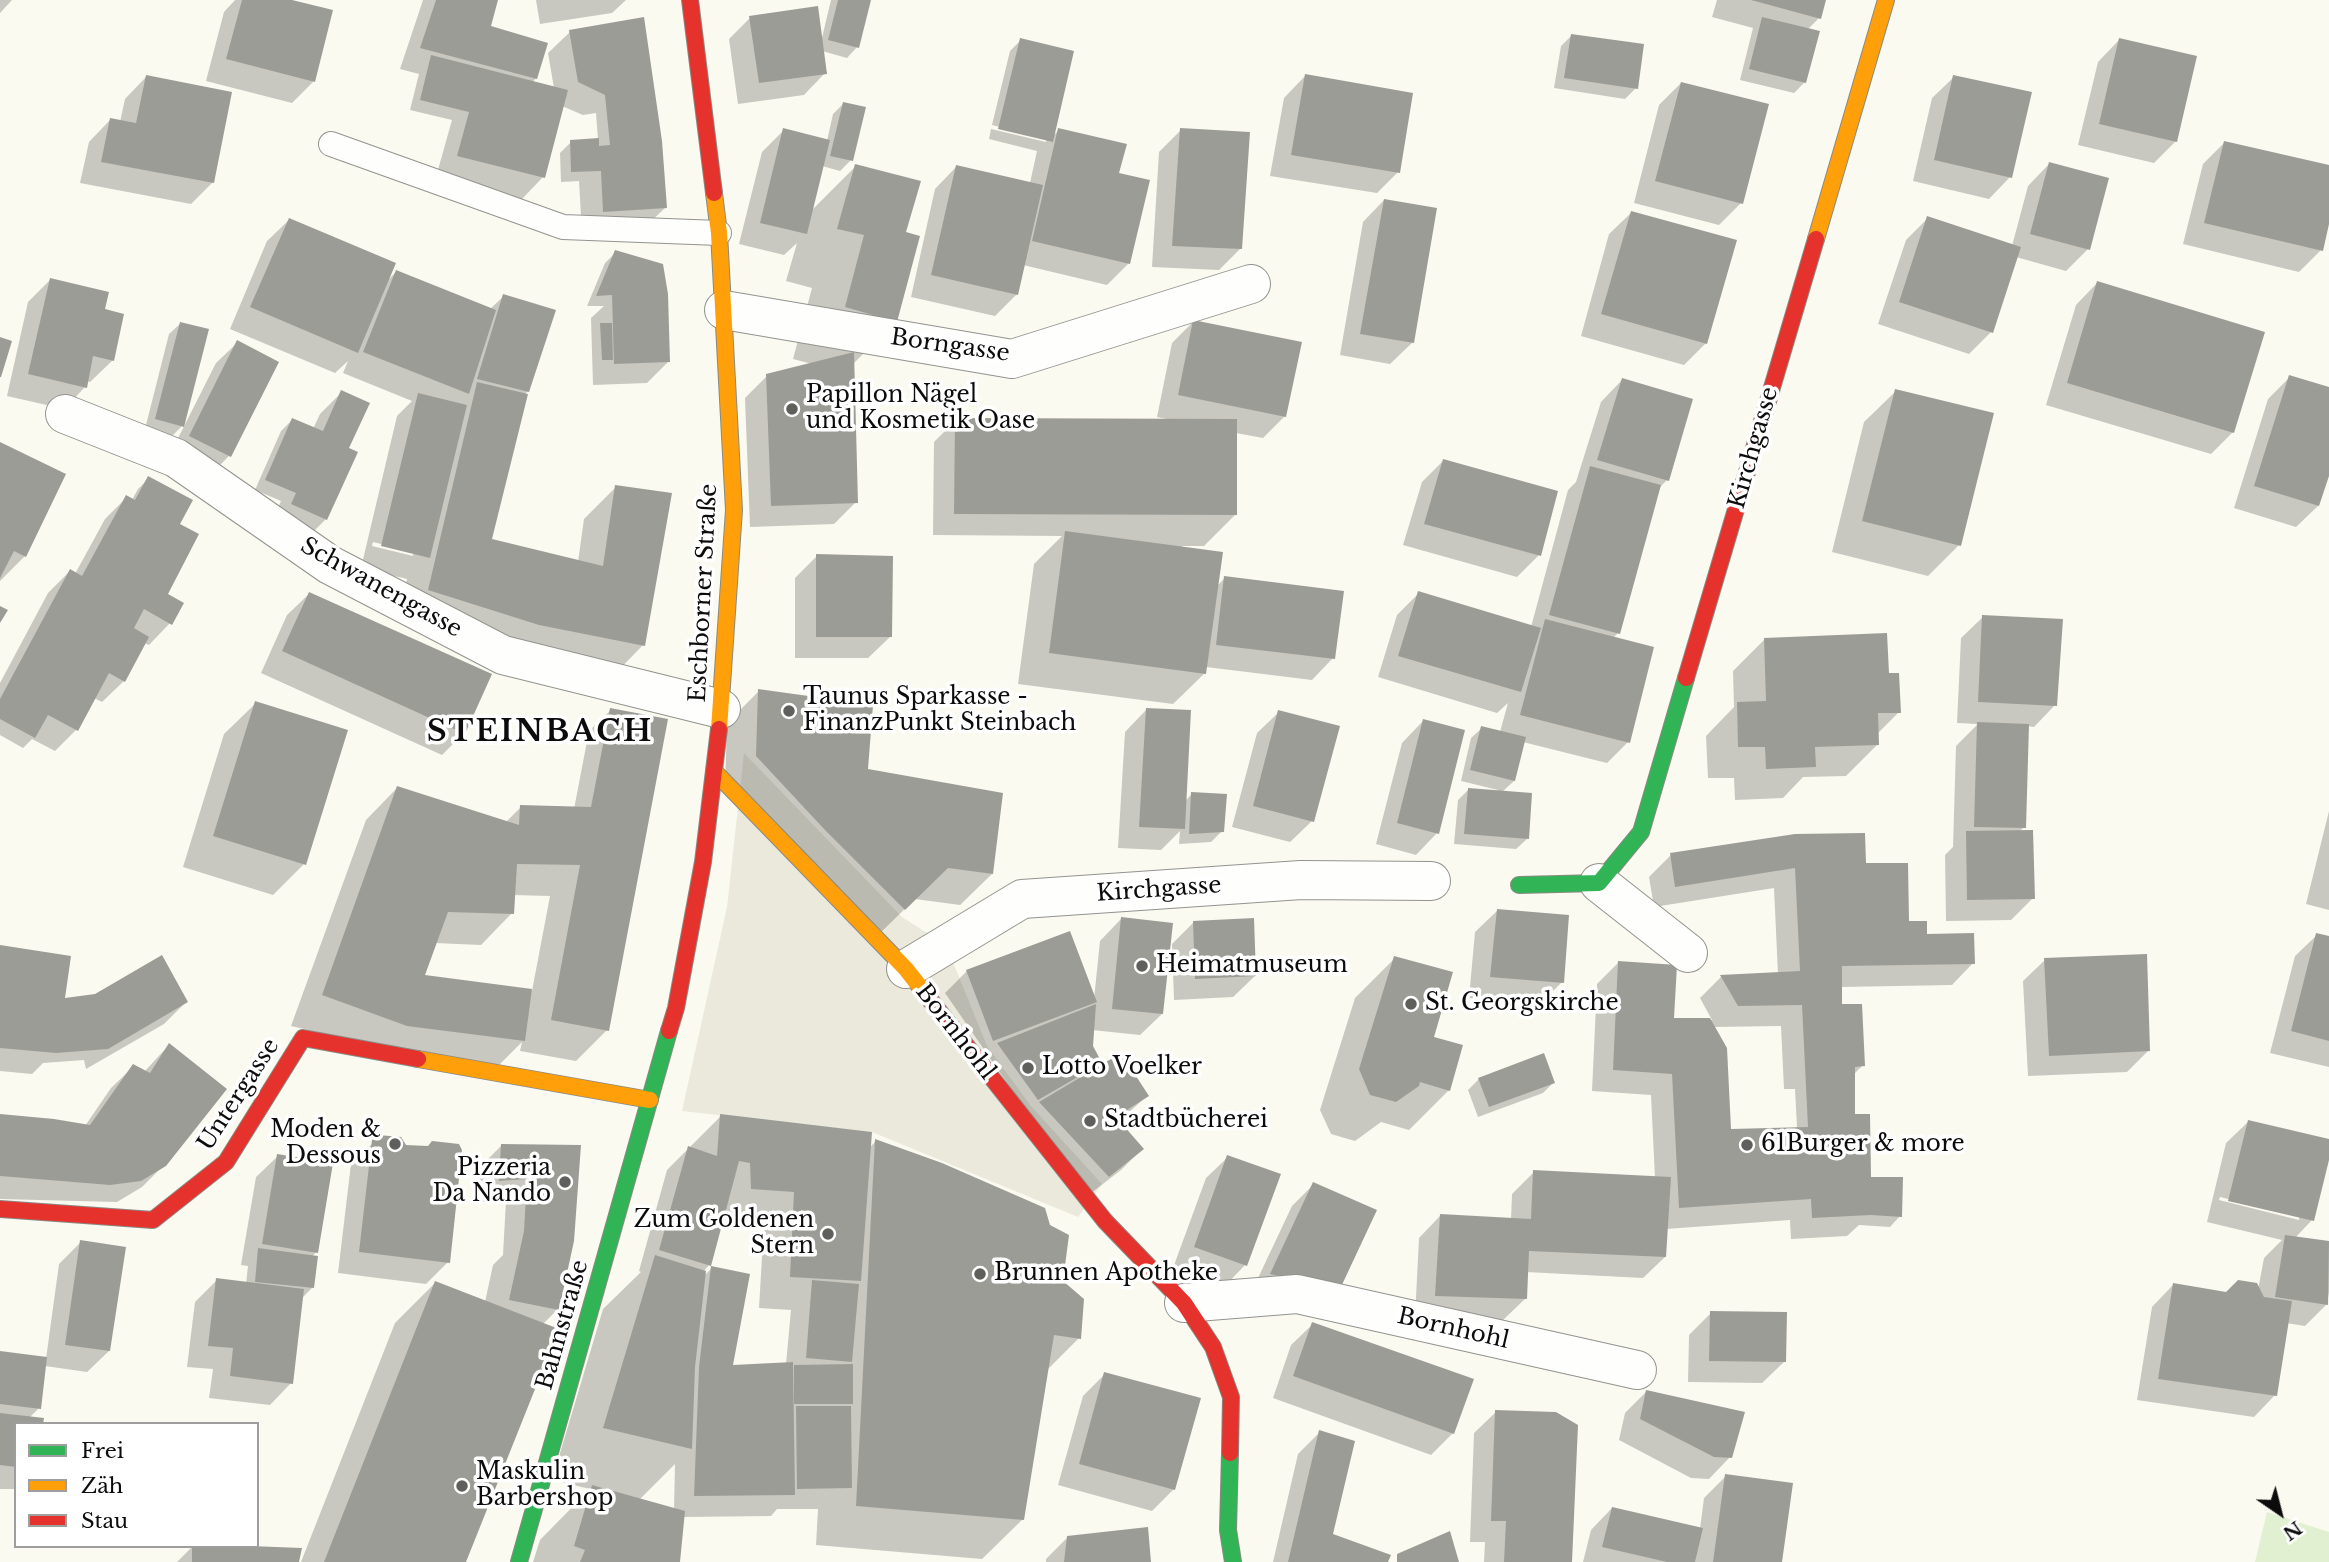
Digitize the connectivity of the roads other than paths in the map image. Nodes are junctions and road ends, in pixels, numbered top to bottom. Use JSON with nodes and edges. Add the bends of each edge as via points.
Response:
{"nodes":[{"id":1,"x":690,"y":0,"type":"edge"},
{"id":2,"x":1886,"y":0,"type":"edge"},
{"id":3,"x":331,"y":144,"type":"dead end"},
{"id":4,"x":719,"y":233,"type":"junction"},
{"id":5,"x":1251,"y":284,"type":"dead end"},
{"id":6,"x":724,"y":310,"type":"junction"},
{"id":7,"x":65,"y":414,"type":"dead end"},
{"id":8,"x":720,"y":709,"type":"junction"},
{"id":9,"x":714,"y":771,"type":"junction"},
{"id":10,"x":1431,"y":881,"type":"dead end"},
{"id":11,"x":1599,"y":883,"type":"junction"},
{"id":12,"x":1519,"y":885,"type":"dead end"},
{"id":13,"x":1688,"y":953,"type":"dead end"},
{"id":14,"x":906,"y":969,"type":"junction"},
{"id":15,"x":650,"y":1100,"type":"junction"},
{"id":16,"x":0,"y":1209,"type":"edge"},
{"id":17,"x":1184,"y":1303,"type":"junction"},
{"id":18,"x":1637,"y":1370,"type":"dead end"},
{"id":19,"x":519,"y":1562,"type":"edge"},
{"id":20,"x":1233,"y":1562,"type":"edge"}],
"edges":[{"from":1,"to":4,"type":"street","name":"Eschborner Straße"},
{"from":2,"to":11,"type":"street","name":"Kirchgasse","via":[[1642,832]]},
{"from":3,"to":4,"type":"lane","via":[[563,227]]},
{"from":4,"to":6,"type":"street","name":"Eschborner Straße"},
{"from":5,"to":6,"type":"street","name":"Borngasse","via":[[1012,359]]},
{"from":6,"to":8,"type":"street","name":"Eschborner Straße","via":[[734,510]]},
{"from":7,"to":8,"type":"street","name":"Schwanengasse","via":[[176,458],[330,565],[503,655]]},
{"from":8,"to":9,"type":"street","name":"Eschborner Straße"},
{"from":9,"to":14,"type":"street","name":"Bornhohl"},
{"from":9,"to":15,"type":"street","name":"Eschborner Straße","via":[[695,915],[676,1008]]},
{"from":10,"to":14,"type":"street","name":"Kirchgasse","via":[[1301,880],[1022,899]]},
{"from":11,"to":12,"type":"street"},
{"from":11,"to":13,"type":"street"},
{"from":14,"to":17,"type":"street","name":"Bornhohl","via":[[1105,1222]]},
{"from":15,"to":16,"type":"street","name":"Untergasse","via":[[303,1038],[226,1163],[153,1220]]},
{"from":15,"to":19,"type":"street","name":"Bahnstraße"},
{"from":17,"to":18,"type":"street","name":"Bornhohl","via":[[1297,1294]]},
{"from":17,"to":20,"type":"street","name":"Bornhohl","via":[[1213,1347],[1231,1396],[1228,1530]]}]}
